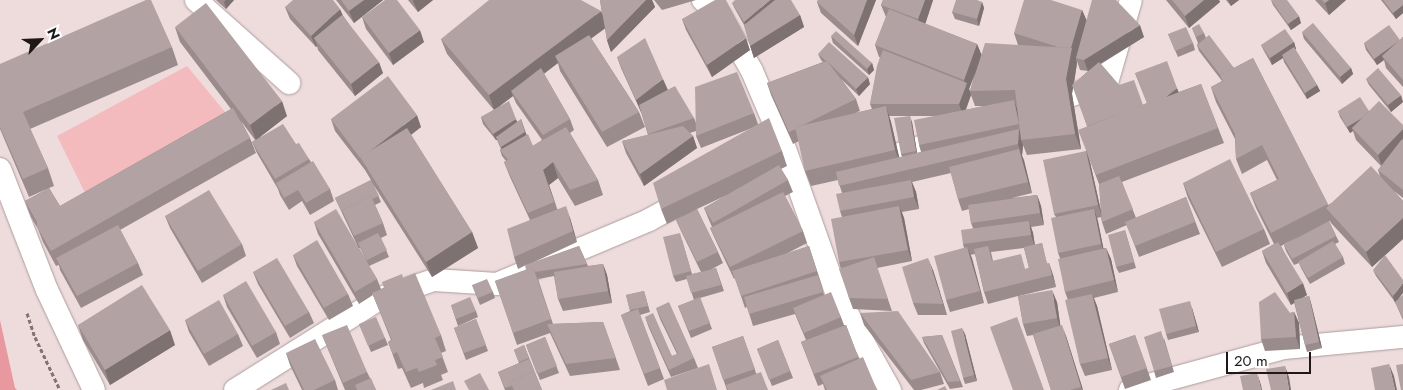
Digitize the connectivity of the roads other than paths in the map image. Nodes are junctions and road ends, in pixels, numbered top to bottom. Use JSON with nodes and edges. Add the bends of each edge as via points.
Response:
{"nodes":[{"id":1,"x":196,"y":0,"type":"edge"},
{"id":2,"x":703,"y":0,"type":"edge"},
{"id":3,"x":1131,"y":0,"type":"edge"},
{"id":4,"x":289,"y":84,"type":"dead end"},
{"id":5,"x":1023,"y":112,"type":"edge"},
{"id":6,"x":967,"y":131,"type":"edge"},
{"id":7,"x":0,"y":169,"type":"edge"},
{"id":8,"x":855,"y":170,"type":"edge"},
{"id":9,"x":708,"y":188,"type":"edge"},
{"id":10,"x":1403,"y":337,"type":"edge"},
{"id":11,"x":94,"y":390,"type":"edge"},
{"id":12,"x":235,"y":390,"type":"edge"},
{"id":13,"x":890,"y":390,"type":"edge"},
{"id":14,"x":1130,"y":390,"type":"edge"}],
"edges":[{"from":1,"to":4,"type":"street"},
{"from":2,"to":13,"type":"street","via":[[721,17],[752,71],[776,151],[809,186],[837,295]]},
{"from":3,"to":5,"type":"street","via":[[1107,83]]},
{"from":6,"to":8,"type":"street"},
{"from":7,"to":11,"type":"street","via":[[47,290]]},
{"from":9,"to":12,"type":"street","via":[[649,220],[497,284],[434,280],[380,298]]},
{"from":10,"to":14,"type":"street","via":[[1284,348]]}]}
